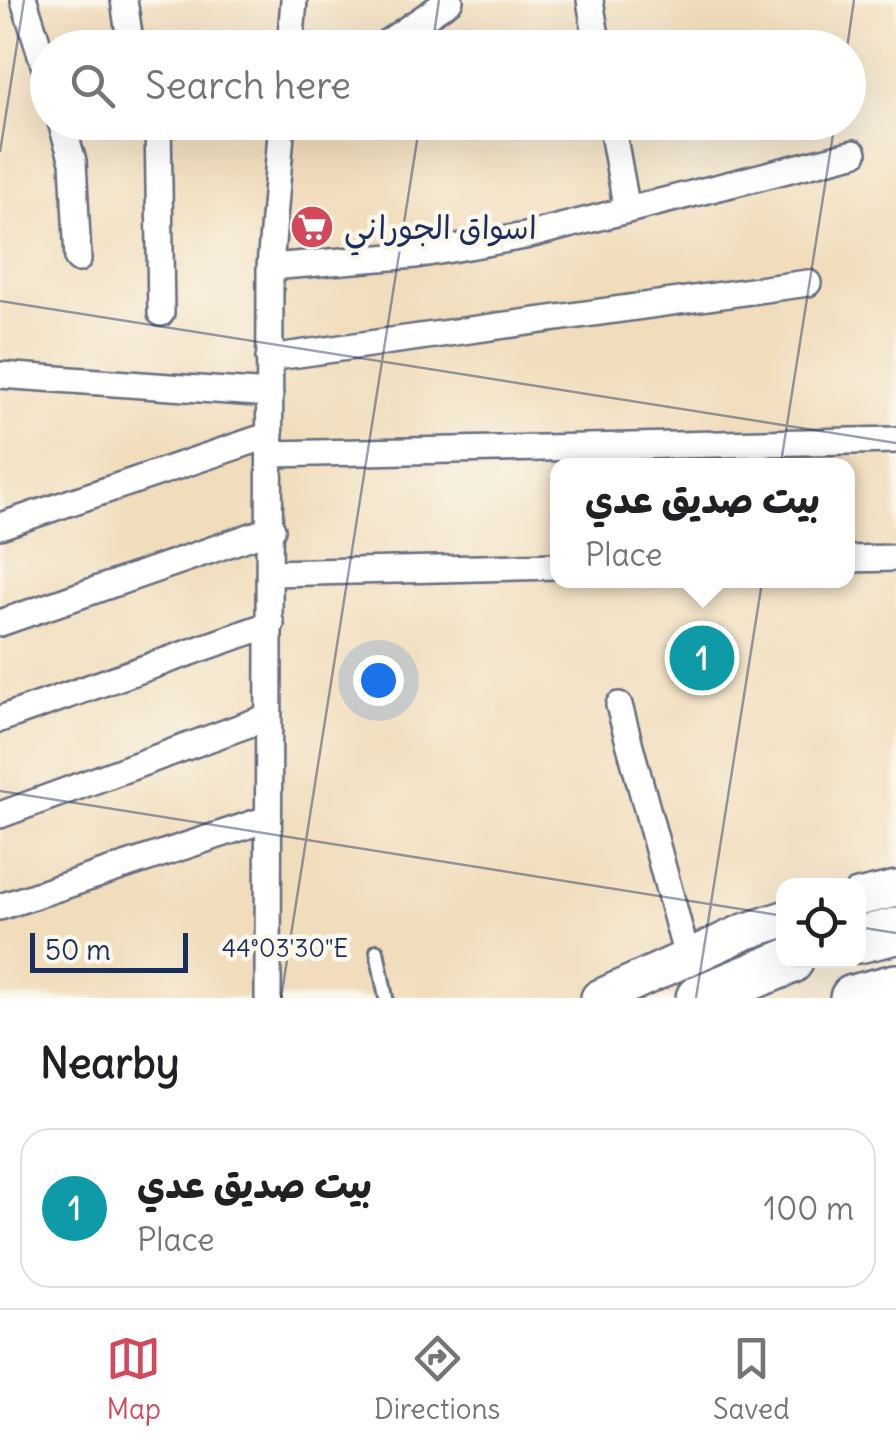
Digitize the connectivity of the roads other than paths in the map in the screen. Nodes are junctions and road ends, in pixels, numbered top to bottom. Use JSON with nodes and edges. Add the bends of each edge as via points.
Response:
{"nodes":[{"id":1,"x":24,"y":0,"type":"edge"},
{"id":2,"x":124,"y":0,"type":"edge"},
{"id":3,"x":294,"y":0,"type":"edge"},
{"id":4,"x":450,"y":0,"type":"edge"},
{"id":5,"x":590,"y":0,"type":"edge"},
{"id":6,"x":33,"y":30,"type":"edge"},
{"id":7,"x":128,"y":30,"type":"edge"},
{"id":8,"x":292,"y":30,"type":"edge"},
{"id":9,"x":406,"y":30,"type":"edge"},
{"id":10,"x":595,"y":30,"type":"edge"},
{"id":11,"x":68,"y":140,"type":"edge"},
{"id":12,"x":158,"y":140,"type":"edge"},
{"id":13,"x":281,"y":140,"type":"edge"},
{"id":14,"x":615,"y":140,"type":"edge"},
{"id":15,"x":854,"y":152,"type":"dead end"},
{"id":16,"x":627,"y":210,"type":"junction"},
{"id":17,"x":78,"y":259,"type":"dead end"},
{"id":18,"x":270,"y":267,"type":"junction"},
{"id":19,"x":808,"y":283,"type":"dead end"},
{"id":20,"x":161,"y":313,"type":"dead end"},
{"id":21,"x":269,"y":358,"type":"junction"},
{"id":22,"x":0,"y":376,"type":"edge"},
{"id":23,"x":270,"y":394,"type":"junction"},
{"id":24,"x":896,"y":440,"type":"edge"},
{"id":25,"x":270,"y":444,"type":"junction"},
{"id":26,"x":0,"y":526,"type":"edge"},
{"id":27,"x":272,"y":529,"type":"junction"},
{"id":28,"x":896,"y":558,"type":"edge"},
{"id":29,"x":855,"y":560,"type":"edge"},
{"id":30,"x":550,"y":566,"type":"edge"},
{"id":31,"x":271,"y":573,"type":"junction"},
{"id":32,"x":0,"y":622,"type":"edge"},
{"id":33,"x":270,"y":624,"type":"junction"},
{"id":34,"x":618,"y":705,"type":"dead end"},
{"id":35,"x":268,"y":718,"type":"junction"},
{"id":36,"x":0,"y":720,"type":"edge"},
{"id":37,"x":0,"y":815,"type":"edge"},
{"id":38,"x":267,"y":819,"type":"junction"},
{"id":39,"x":896,"y":889,"type":"edge"},
{"id":40,"x":866,"y":896,"type":"edge"},
{"id":41,"x":0,"y":907,"type":"edge"},
{"id":42,"x":776,"y":924,"type":"edge"},
{"id":43,"x":896,"y":931,"type":"edge"},
{"id":44,"x":866,"y":938,"type":"edge"},
{"id":45,"x":377,"y":952,"type":"dead end"},
{"id":46,"x":776,"y":963,"type":"edge"},
{"id":47,"x":693,"y":978,"type":"edge"},
{"id":48,"x":896,"y":987,"type":"edge"},
{"id":49,"x":268,"y":998,"type":"edge"},
{"id":50,"x":386,"y":998,"type":"edge"},
{"id":51,"x":599,"y":998,"type":"edge"},
{"id":52,"x":853,"y":998,"type":"edge"}],
"edges":[{"from":1,"to":6,"type":"street"},
{"from":2,"to":7,"type":"street"},
{"from":3,"to":8,"type":"street"},
{"from":4,"to":9,"type":"street"},
{"from":5,"to":10,"type":"street"},
{"from":11,"to":17,"type":"street"},
{"from":12,"to":20,"type":"street"},
{"from":13,"to":18,"type":"street"},
{"from":14,"to":16,"type":"street"},
{"from":15,"to":16,"type":"street"},
{"from":16,"to":18,"type":"street","via":[[416,255]]},
{"from":18,"to":21,"type":"street"},
{"from":19,"to":21,"type":"street"},
{"from":21,"to":23,"type":"street"},
{"from":22,"to":23,"type":"street"},
{"from":23,"to":25,"type":"street"},
{"from":24,"to":25,"type":"street"},
{"from":25,"to":26,"type":"street"},
{"from":25,"to":27,"type":"street"},
{"from":27,"to":31,"type":"street"},
{"from":27,"to":32,"type":"street"},
{"from":28,"to":29,"type":"street"},
{"from":30,"to":31,"type":"street"},
{"from":31,"to":33,"type":"street"},
{"from":33,"to":35,"type":"street"},
{"from":33,"to":36,"type":"street"},
{"from":34,"to":47,"type":"street"},
{"from":35,"to":37,"type":"street"},
{"from":35,"to":38,"type":"street"},
{"from":38,"to":41,"type":"street"},
{"from":38,"to":49,"type":"street"},
{"from":39,"to":40,"type":"main road"},
{"from":42,"to":47,"type":"main road"},
{"from":43,"to":44,"type":"highway"},
{"from":45,"to":50,"type":"lane"},
{"from":46,"to":47,"type":"highway"},
{"from":47,"to":51,"type":"main road"},
{"from":48,"to":52,"type":"highway"}]}
